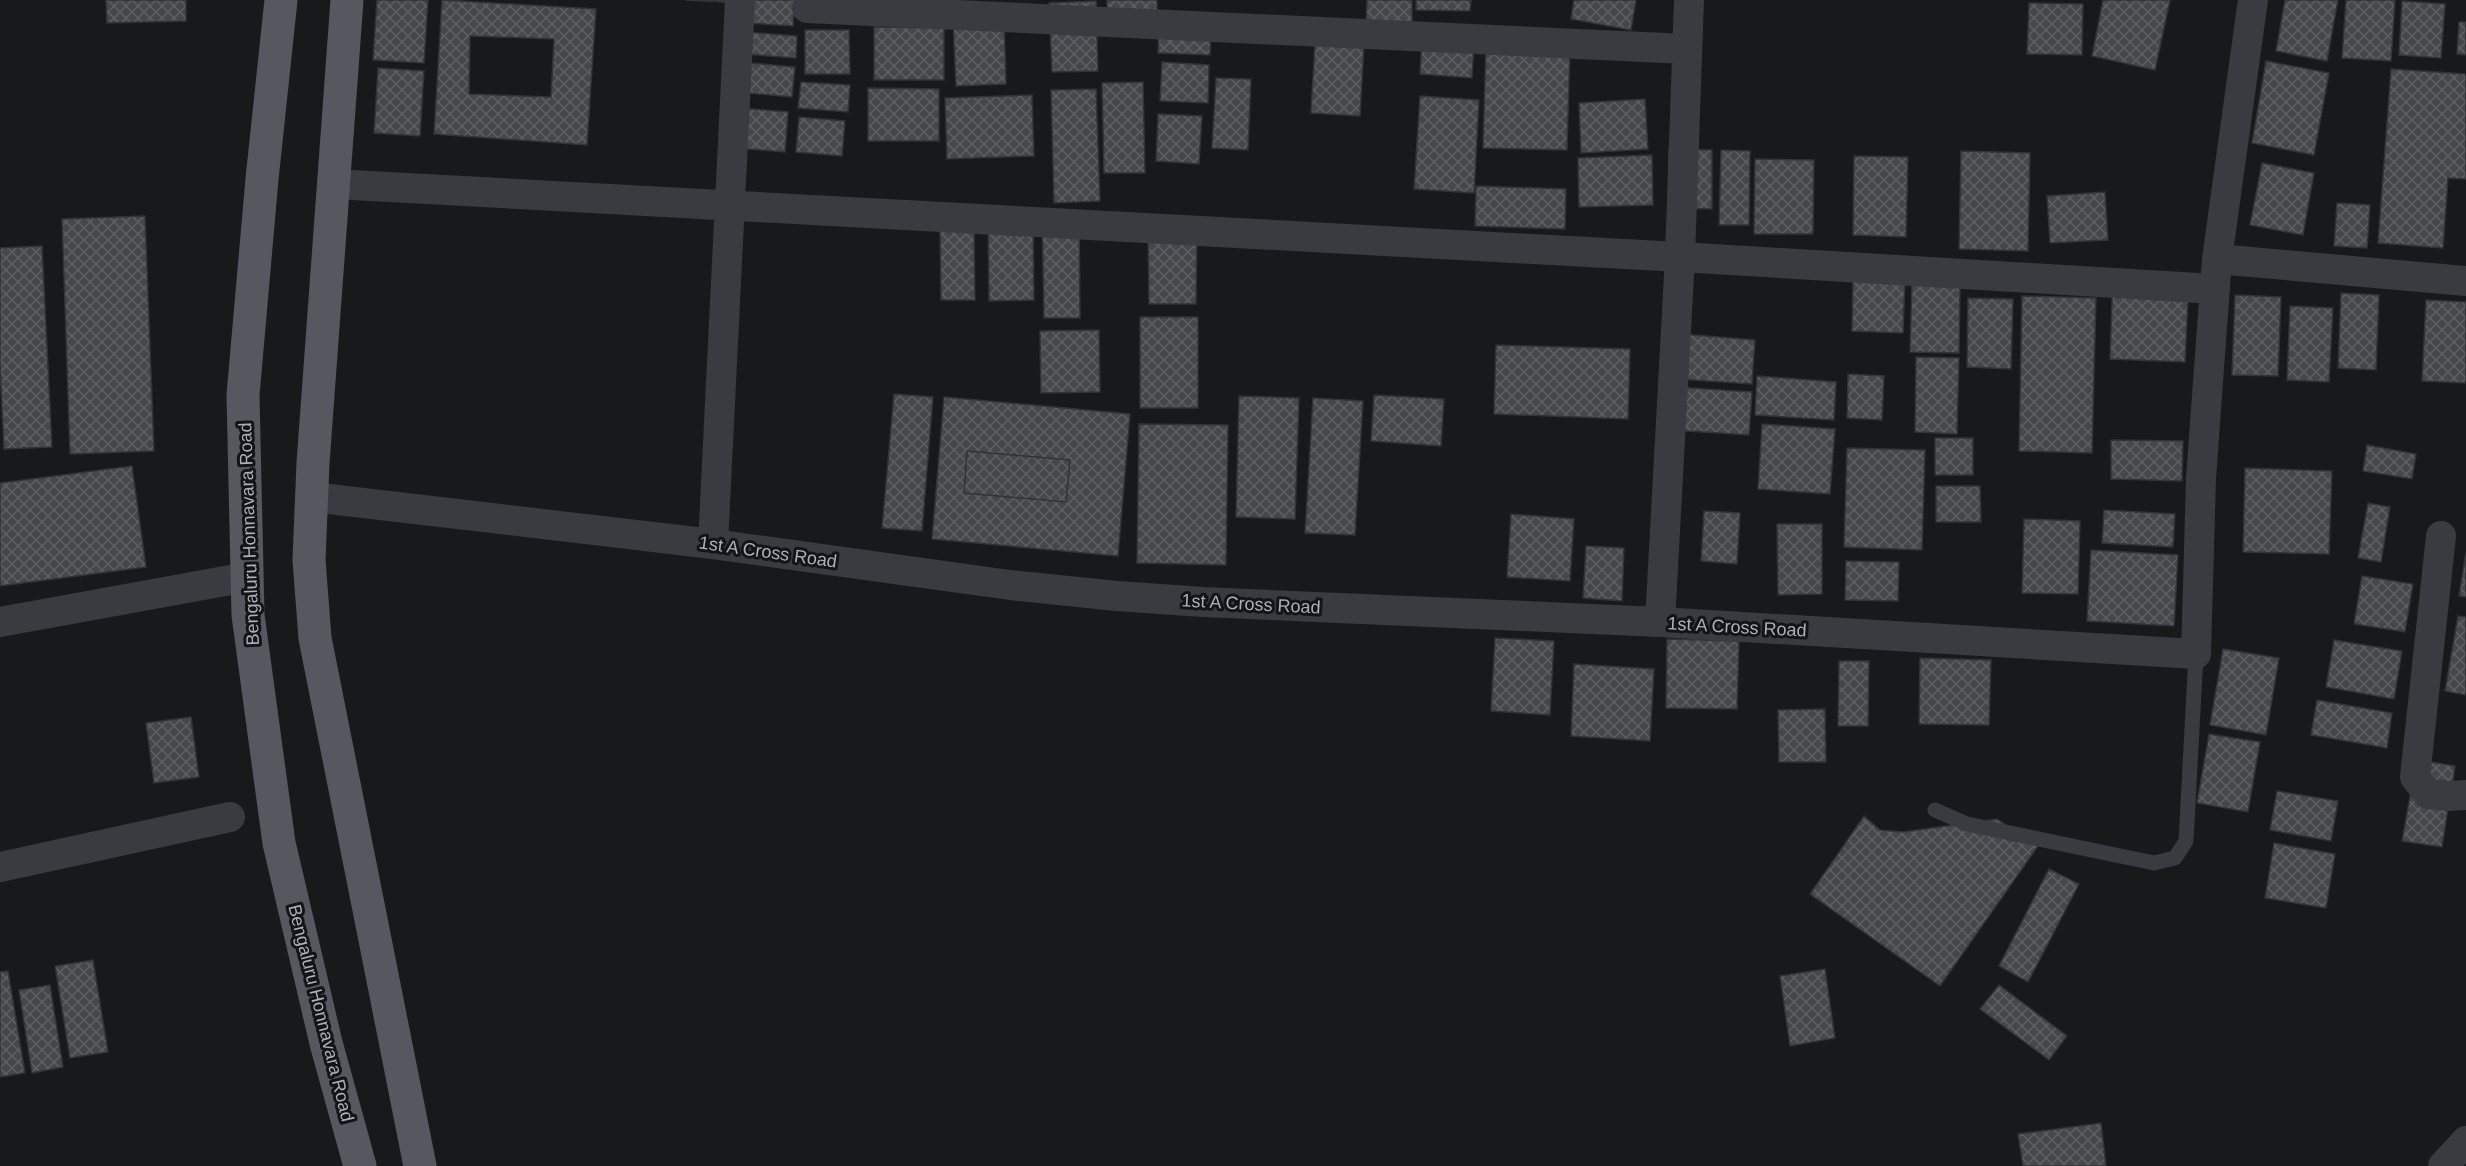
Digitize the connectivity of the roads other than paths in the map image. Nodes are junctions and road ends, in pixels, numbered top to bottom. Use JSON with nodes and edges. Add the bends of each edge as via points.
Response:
{"nodes":[{"id":1,"x":281,"y":0,"type":"edge"},
{"id":2,"x":347,"y":0,"type":"edge"},
{"id":3,"x":740,"y":0,"type":"edge"},
{"id":4,"x":1689,"y":0,"type":"edge"},
{"id":5,"x":2253,"y":0,"type":"edge"},
{"id":6,"x":807,"y":8,"type":"dead end"},
{"id":7,"x":1687,"y":49,"type":"junction"},
{"id":8,"x":333,"y":184,"type":"junction"},
{"id":9,"x":730,"y":206,"type":"junction"},
{"id":10,"x":1680,"y":257,"type":"junction"},
{"id":11,"x":2217,"y":259,"type":"junction"},
{"id":12,"x":2466,"y":281,"type":"edge"},
{"id":13,"x":2215,"y":289,"type":"junction"},
{"id":14,"x":312,"y":497,"type":"junction"},
{"id":15,"x":2441,"y":536,"type":"dead end"},
{"id":16,"x":713,"y":544,"type":"junction"},
{"id":17,"x":247,"y":577,"type":"junction"},
{"id":18,"x":0,"y":622,"type":"edge"},
{"id":19,"x":1660,"y":622,"type":"junction"},
{"id":20,"x":2196,"y":654,"type":"junction"},
{"id":21,"x":2466,"y":795,"type":"edge"},
{"id":22,"x":1935,"y":810,"type":"dead end"},
{"id":23,"x":230,"y":817,"type":"dead end"},
{"id":24,"x":0,"y":867,"type":"edge"},
{"id":25,"x":2466,"y":1141,"type":"edge"},
{"id":26,"x":360,"y":1166,"type":"edge"},
{"id":27,"x":420,"y":1166,"type":"edge"},
{"id":28,"x":2443,"y":1166,"type":"edge"}],
"edges":[{"from":1,"to":17,"type":"main road","name":"Bengaluru Honnavara Road","via":[[243,395]]},
{"from":2,"to":8,"type":"main road"},
{"from":3,"to":9,"type":"street"},
{"from":4,"to":7,"type":"street"},
{"from":5,"to":11,"type":"street"},
{"from":6,"to":7,"type":"street"},
{"from":7,"to":10,"type":"street"},
{"from":8,"to":9,"type":"street"},
{"from":8,"to":14,"type":"main road"},
{"from":9,"to":10,"type":"street"},
{"from":9,"to":16,"type":"street"},
{"from":10,"to":13,"type":"street"},
{"from":10,"to":19,"type":"street"},
{"from":11,"to":12,"type":"street"},
{"from":11,"to":13,"type":"street"},
{"from":13,"to":20,"type":"street","via":[[2201,478]]},
{"from":14,"to":16,"type":"street","name":"1st A Cross Road"},
{"from":14,"to":27,"type":"main road","via":[[309,560],[315,638]]},
{"from":15,"to":21,"type":"street","via":[[2415,777],[2428,794]]},
{"from":16,"to":19,"type":"street","name":"1st A Cross Road","via":[[1010,585],[1128,597]]},
{"from":17,"to":18,"type":"street"},
{"from":17,"to":26,"type":"main road","name":"Bengaluru Honnavara Road","via":[[248,615],[279,843],[326,1043]]},
{"from":19,"to":20,"type":"street","name":"1st A Cross Road"},
{"from":20,"to":22,"type":"lane","via":[[2186,841],[2175,858],[2154,863],[1967,824]]},
{"from":23,"to":24,"type":"street"},
{"from":25,"to":28,"type":"street"}]}
